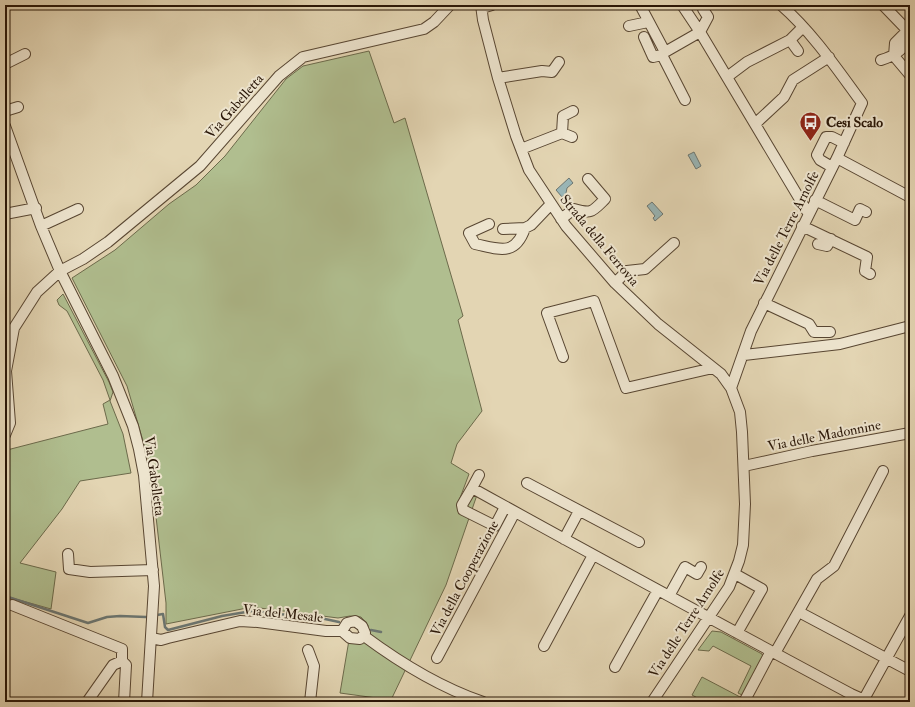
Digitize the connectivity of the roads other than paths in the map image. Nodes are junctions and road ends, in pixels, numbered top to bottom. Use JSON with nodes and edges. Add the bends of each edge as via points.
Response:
{"nodes":[{"id":1,"x":450,"y":5,"type":"edge"},
{"id":2,"x":492,"y":5,"type":"edge"},
{"id":3,"x":640,"y":5,"type":"edge"},
{"id":4,"x":682,"y":5,"type":"edge"},
{"id":5,"x":781,"y":5,"type":"edge"},
{"id":6,"x":883,"y":5,"type":"edge"},
{"id":7,"x":481,"y":6,"type":"edge"},
{"id":8,"x":703,"y":9,"type":"dead end"},
{"id":9,"x":648,"y":22,"type":"junction"},
{"id":10,"x":629,"y":26,"type":"dead end"},
{"id":11,"x":803,"y":27,"type":"junction"},
{"id":12,"x":909,"y":30,"type":"edge"},
{"id":13,"x":700,"y":32,"type":"junction"},
{"id":14,"x":644,"y":37,"type":"dead end"},
{"id":15,"x":790,"y":40,"type":"junction"},
{"id":16,"x":798,"y":51,"type":"dead end"},
{"id":17,"x":25,"y":54,"type":"dead end"},
{"id":18,"x":663,"y":54,"type":"junction"},
{"id":19,"x":894,"y":56,"type":"junction"},
{"id":20,"x":829,"y":57,"type":"junction"},
{"id":21,"x":881,"y":60,"type":"dead end"},
{"id":22,"x":559,"y":62,"type":"dead end"},
{"id":23,"x":5,"y":64,"type":"edge"},
{"id":24,"x":910,"y":75,"type":"edge"},
{"id":25,"x":726,"y":77,"type":"junction"},
{"id":26,"x":498,"y":78,"type":"junction"},
{"id":27,"x":685,"y":100,"type":"dead end"},
{"id":28,"x":18,"y":107,"type":"dead end"},
{"id":29,"x":5,"y":111,"type":"edge"},
{"id":30,"x":573,"y":111,"type":"dead end"},
{"id":31,"x":755,"y":124,"type":"junction"},
{"id":32,"x":5,"y":126,"type":"edge"},
{"id":33,"x":562,"y":133,"type":"junction"},
{"id":34,"x":572,"y":136,"type":"dead end"},
{"id":35,"x":844,"y":143,"type":"junction"},
{"id":36,"x":521,"y":149,"type":"junction"},
{"id":37,"x":838,"y":158,"type":"junction"},
{"id":38,"x":832,"y":167,"type":"junction"},
{"id":39,"x":588,"y":179,"type":"dead end"},
{"id":40,"x":910,"y":197,"type":"edge"},
{"id":41,"x":815,"y":200,"type":"junction"},
{"id":42,"x":551,"y":204,"type":"junction"},
{"id":43,"x":36,"y":208,"type":"junction"},
{"id":44,"x":78,"y":209,"type":"dead end"},
{"id":45,"x":866,"y":212,"type":"dead end"},
{"id":46,"x":808,"y":213,"type":"junction"},
{"id":47,"x":5,"y":214,"type":"edge"},
{"id":48,"x":561,"y":219,"type":"junction"},
{"id":49,"x":488,"y":224,"type":"dead end"},
{"id":50,"x":41,"y":226,"type":"junction"},
{"id":51,"x":802,"y":226,"type":"junction"},
{"id":52,"x":525,"y":228,"type":"junction"},
{"id":53,"x":503,"y":229,"type":"dead end"},
{"id":54,"x":831,"y":239,"type":"junction"},
{"id":55,"x":674,"y":243,"type":"dead end"},
{"id":56,"x":818,"y":244,"type":"dead end"},
{"id":57,"x":60,"y":271,"type":"junction"},
{"id":58,"x":870,"y":274,"type":"dead end"},
{"id":59,"x":615,"y":283,"type":"junction"},
{"id":60,"x":764,"y":303,"type":"junction"},
{"id":61,"x":910,"y":326,"type":"edge"},
{"id":62,"x":830,"y":332,"type":"dead end"},
{"id":63,"x":744,"y":355,"type":"junction"},
{"id":64,"x":563,"y":357,"type":"dead end"},
{"id":65,"x":740,"y":368,"type":"junction"},
{"id":66,"x":717,"y":371,"type":"junction"},
{"id":67,"x":731,"y":388,"type":"junction"},
{"id":68,"x":910,"y":433,"type":"edge"},
{"id":69,"x":5,"y":435,"type":"edge"},
{"id":70,"x":744,"y":466,"type":"junction"},
{"id":71,"x":883,"y":471,"type":"dead end"},
{"id":72,"x":479,"y":475,"type":"dead end"},
{"id":73,"x":527,"y":482,"type":"dead end"},
{"id":74,"x":472,"y":488,"type":"junction"},
{"id":75,"x":505,"y":507,"type":"junction"},
{"id":76,"x":579,"y":511,"type":"junction"},
{"id":77,"x":515,"y":512,"type":"junction"},
{"id":78,"x":564,"y":539,"type":"junction"},
{"id":79,"x":639,"y":542,"type":"dead end"},
{"id":80,"x":68,"y":554,"type":"dead end"},
{"id":81,"x":593,"y":555,"type":"junction"},
{"id":82,"x":701,"y":566,"type":"dead end"},
{"id":83,"x":153,"y":570,"type":"junction"},
{"id":84,"x":735,"y":574,"type":"junction"},
{"id":85,"x":658,"y":590,"type":"junction"},
{"id":86,"x":669,"y":596,"type":"junction"},
{"id":87,"x":12,"y":605,"type":"dead end"},
{"id":88,"x":799,"y":612,"type":"junction"},
{"id":89,"x":910,"y":616,"type":"edge"},
{"id":90,"x":709,"y":618,"type":"junction"},
{"id":91,"x":342,"y":631,"type":"junction"},
{"id":92,"x":737,"y":633,"type":"junction"},
{"id":93,"x":364,"y":636,"type":"junction"},
{"id":94,"x":151,"y":638,"type":"junction"},
{"id":95,"x":544,"y":646,"type":"dead end"},
{"id":96,"x":308,"y":650,"type":"dead end"},
{"id":97,"x":773,"y":652,"type":"junction"},
{"id":98,"x":437,"y":658,"type":"dead end"},
{"id":99,"x":887,"y":658,"type":"junction"},
{"id":100,"x":122,"y":661,"type":"junction"},
{"id":101,"x":615,"y":667,"type":"dead end"},
{"id":102,"x":910,"y":671,"type":"edge"},
{"id":103,"x":848,"y":698,"type":"edge"},
{"id":104,"x":866,"y":701,"type":"edge"},
{"id":105,"x":87,"y":702,"type":"edge"},
{"id":106,"x":124,"y":702,"type":"edge"},
{"id":107,"x":148,"y":702,"type":"edge"},
{"id":108,"x":310,"y":702,"type":"edge"},
{"id":109,"x":483,"y":702,"type":"edge"},
{"id":110,"x":652,"y":702,"type":"edge"},
{"id":111,"x":744,"y":702,"type":"edge"}],
"edges":[{"from":1,"to":57,"type":"street","name":"Via Gabelletta","via":[[424,29],[303,57],[279,76],[200,166],[108,242]]},
{"from":2,"to":7,"type":"street"},
{"from":3,"to":9,"type":"street"},
{"from":4,"to":13,"type":"street"},
{"from":5,"to":11,"type":"street"},
{"from":6,"to":12,"type":"street"},
{"from":7,"to":26,"type":"street","name":"Strada della Ferrovia"},
{"from":8,"to":13,"type":"street","via":[[708,17]]},
{"from":9,"to":10,"type":"street"},
{"from":9,"to":18,"type":"street"},
{"from":11,"to":15,"type":"street"},
{"from":11,"to":20,"type":"street"},
{"from":12,"to":19,"type":"street","via":[[895,43]]},
{"from":13,"to":18,"type":"street"},
{"from":13,"to":25,"type":"street"},
{"from":14,"to":18,"type":"street","via":[[653,57]]},
{"from":15,"to":16,"type":"street"},
{"from":15,"to":25,"type":"street","via":[[747,62]]},
{"from":17,"to":23,"type":"street"},
{"from":18,"to":27,"type":"street"},
{"from":19,"to":21,"type":"street"},
{"from":19,"to":24,"type":"street"},
{"from":20,"to":31,"type":"street","via":[[793,80],[784,97]]},
{"from":20,"to":35,"type":"street","name":"Via delle Terre Arnolfe","via":[[862,103]]},
{"from":22,"to":26,"type":"street","via":[[552,72],[542,71]]},
{"from":25,"to":31,"type":"street"},
{"from":26,"to":36,"type":"street","name":"Strada della Ferrovia"},
{"from":28,"to":29,"type":"street"},
{"from":30,"to":33,"type":"street","via":[[564,116]]},
{"from":31,"to":46,"type":"street"},
{"from":32,"to":43,"type":"street","name":"Via Gabelletta"},
{"from":33,"to":34,"type":"street"},
{"from":33,"to":36,"type":"street"},
{"from":35,"to":37,"type":"street","name":"Via delle Terre Arnolfe"},
{"from":35,"to":38,"type":"street","via":[[826,137],[817,155],[820,160]]},
{"from":36,"to":42,"type":"street","name":"Strada della Ferrovia","via":[[529,170]]},
{"from":37,"to":38,"type":"street","name":"Via delle Terre Arnolfe"},
{"from":37,"to":40,"type":"street"},
{"from":38,"to":41,"type":"street","name":"Via delle Terre Arnolfe"},
{"from":39,"to":48,"type":"street","via":[[605,199],[593,211],[588,213],[574,209]]},
{"from":41,"to":45,"type":"street","via":[[855,220],[860,209]]},
{"from":41,"to":46,"type":"street","name":"Via delle Terre Arnolfe"},
{"from":42,"to":48,"type":"street","name":"Strada della Ferrovia"},
{"from":42,"to":52,"type":"street"},
{"from":43,"to":47,"type":"street"},
{"from":43,"to":50,"type":"street","name":"Via Gabelletta"},
{"from":44,"to":50,"type":"street"},
{"from":46,"to":51,"type":"street","name":"Via delle Terre Arnolfe"},
{"from":48,"to":59,"type":"street","name":"Strada della Ferrovia"},
{"from":49,"to":52,"type":"street","via":[[469,233],[475,244],[504,250],[512,247],[521,238]]},
{"from":50,"to":57,"type":"street","name":"Via Gabelletta"},
{"from":51,"to":54,"type":"street"},
{"from":51,"to":60,"type":"street","name":"Via delle Terre Arnolfe"},
{"from":52,"to":53,"type":"street"},
{"from":54,"to":56,"type":"street","via":[[827,246]]},
{"from":54,"to":58,"type":"street","via":[[867,257],[865,271]]},
{"from":55,"to":59,"type":"street","via":[[645,269],[627,271]]},
{"from":57,"to":69,"type":"street","via":[[37,292],[14,328],[6,371],[10,424]]},
{"from":57,"to":83,"type":"street","name":"Via Gabelletta","via":[[113,376],[133,426],[144,475]]},
{"from":59,"to":66,"type":"street","name":"Strada della Ferrovia","via":[[658,324]]},
{"from":60,"to":62,"type":"street","via":[[809,324],[814,332]]},
{"from":60,"to":63,"type":"street","name":"Via delle Terre Arnolfe","via":[[751,331]]},
{"from":61,"to":63,"type":"street","via":[[840,344]]},
{"from":63,"to":65,"type":"street","name":"Via delle Terre Arnolfe"},
{"from":64,"to":66,"type":"street","via":[[547,313],[594,301],[626,388]]},
{"from":65,"to":66,"type":"street"},
{"from":65,"to":67,"type":"street","name":"Via delle Terre Arnolfe"},
{"from":66,"to":67,"type":"street","name":"Strada della Ferrovia"},
{"from":67,"to":70,"type":"street","name":"Via delle Terre Arnolfe","via":[[740,412]]},
{"from":68,"to":70,"type":"street","name":"Via delle Madonnine"},
{"from":70,"to":84,"type":"street","name":"Via delle Terre Arnolfe","via":[[743,545]]},
{"from":71,"to":88,"type":"street","via":[[834,566],[817,579]]},
{"from":72,"to":74,"type":"street"},
{"from":73,"to":76,"type":"street"},
{"from":74,"to":75,"type":"street","name":"Via della Cooperazione"},
{"from":74,"to":75,"type":"street","name":"Via della Cooperazione","via":[[462,505],[463,510],[495,526]]},
{"from":75,"to":77,"type":"street","name":"Via della Cooperazione"},
{"from":76,"to":78,"type":"street"},
{"from":76,"to":79,"type":"street"},
{"from":77,"to":78,"type":"street","name":"Via della Cooperazione"},
{"from":77,"to":98,"type":"street","name":"Via della Cooperazione"},
{"from":78,"to":81,"type":"street","name":"Via della Cooperazione"},
{"from":80,"to":83,"type":"street","via":[[69,569],[90,572]]},
{"from":81,"to":85,"type":"street","name":"Via della Cooperazione"},
{"from":81,"to":95,"type":"street"},
{"from":82,"to":86,"type":"street","via":[[697,574],[685,567]]},
{"from":83,"to":94,"type":"street","name":"Via Gabelletta"},
{"from":84,"to":90,"type":"street","name":"Via delle Terre Arnolfe"},
{"from":84,"to":92,"type":"street","via":[[762,589]]},
{"from":85,"to":86,"type":"street","name":"Via della Cooperazione"},
{"from":85,"to":101,"type":"street"},
{"from":86,"to":90,"type":"street","name":"Via della Cooperazione"},
{"from":87,"to":100,"type":"street","via":[[122,649]]},
{"from":88,"to":97,"type":"street"},
{"from":88,"to":99,"type":"street"},
{"from":89,"to":99,"type":"street"},
{"from":90,"to":92,"type":"street","name":"Via della Cooperazione"},
{"from":90,"to":110,"type":"street","name":"Via delle Terre Arnolfe"},
{"from":91,"to":93,"type":"street","name":"Via del Mesale","via":[[350,638],[360,639]]},
{"from":91,"to":93,"type":"street","name":"Via del Mesale","via":[[347,623],[356,621],[362,626]]},
{"from":91,"to":94,"type":"street","name":"Via del Mesale","via":[[240,621],[161,640]]},
{"from":92,"to":97,"type":"street","name":"Via della Cooperazione"},
{"from":93,"to":109,"type":"street","name":"Via del Mesale","via":[[388,654],[464,696]]},
{"from":94,"to":107,"type":"street","name":"Via Gabelletta"},
{"from":96,"to":108,"type":"street","via":[[314,666]]},
{"from":97,"to":103,"type":"street","name":"Via della Cooperazione"},
{"from":97,"to":111,"type":"street"},
{"from":99,"to":102,"type":"street"},
{"from":99,"to":104,"type":"street"},
{"from":100,"to":105,"type":"street","via":[[113,665]]},
{"from":100,"to":106,"type":"street","via":[[126,665]]},
{"from":103,"to":104,"type":"street","name":"Via della Cooperazione"}]}
